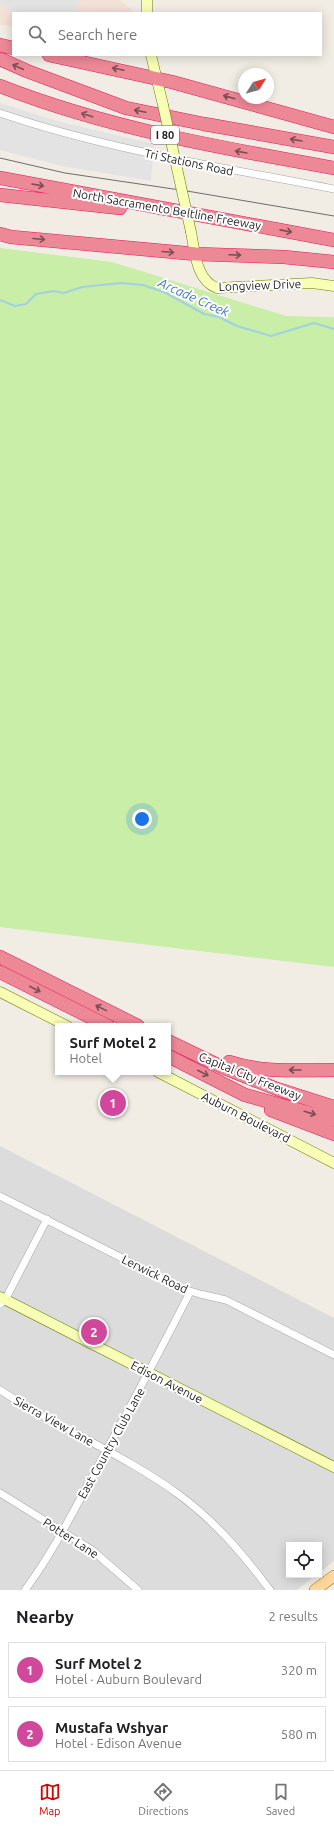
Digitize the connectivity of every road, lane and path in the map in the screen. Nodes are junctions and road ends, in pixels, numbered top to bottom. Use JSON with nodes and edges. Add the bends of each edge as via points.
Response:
{"nodes":[{"id":1,"x":147,"y":0,"type":"edge"},
{"id":2,"x":147,"y":12,"type":"edge"},
{"id":3,"x":0,"y":45,"type":"edge"},
{"id":4,"x":12,"y":48,"type":"edge"},
{"id":5,"x":54,"y":56,"type":"edge"},
{"id":6,"x":151,"y":56,"type":"edge"},
{"id":7,"x":0,"y":58,"type":"edge"},
{"id":8,"x":156,"y":78,"type":"junction"},
{"id":9,"x":0,"y":86,"type":"edge"},
{"id":10,"x":0,"y":113,"type":"edge"},
{"id":11,"x":334,"y":127,"type":"edge"},
{"id":12,"x":334,"y":147,"type":"edge"},
{"id":13,"x":334,"y":168,"type":"edge"},
{"id":14,"x":0,"y":178,"type":"edge"},
{"id":15,"x":334,"y":189,"type":"edge"},
{"id":16,"x":0,"y":195,"type":"edge"},
{"id":17,"x":151,"y":206,"type":"junction"},
{"id":18,"x":0,"y":234,"type":"edge"},
{"id":19,"x":334,"y":240,"type":"edge"},
{"id":20,"x":196,"y":254,"type":"junction"},
{"id":21,"x":334,"y":262,"type":"edge"},
{"id":22,"x":334,"y":286,"type":"edge"},
{"id":23,"x":0,"y":958,"type":"edge"},
{"id":24,"x":0,"y":972,"type":"edge"},
{"id":25,"x":0,"y":992,"type":"edge"},
{"id":26,"x":61,"y":1023,"type":"edge"},
{"id":27,"x":102,"y":1023,"type":"edge"},
{"id":28,"x":132,"y":1023,"type":"edge"},
{"id":29,"x":171,"y":1040,"type":"edge"},
{"id":30,"x":171,"y":1041,"type":"edge"},
{"id":31,"x":171,"y":1058,"type":"edge"},
{"id":32,"x":334,"y":1070,"type":"edge"},
{"id":33,"x":164,"y":1075,"type":"edge"},
{"id":34,"x":246,"y":1095,"type":"junction"},
{"id":35,"x":334,"y":1106,"type":"edge"},
{"id":36,"x":334,"y":1120,"type":"edge"},
{"id":37,"x":334,"y":1134,"type":"edge"},
{"id":38,"x":334,"y":1163,"type":"edge"},
{"id":39,"x":0,"y":1196,"type":"edge"},
{"id":40,"x":46,"y":1219,"type":"junction"},
{"id":41,"x":190,"y":1292,"type":"junction"},
{"id":42,"x":2,"y":1300,"type":"edge"},
{"id":43,"x":334,"y":1355,"type":"edge"},
{"id":44,"x":149,"y":1373,"type":"junction"},
{"id":45,"x":0,"y":1390,"type":"edge"},
{"id":46,"x":106,"y":1450,"type":"junction"},
{"id":47,"x":334,"y":1467,"type":"edge"},
{"id":48,"x":0,"y":1493,"type":"edge"},
{"id":49,"x":62,"y":1531,"type":"junction"},
{"id":50,"x":334,"y":1576,"type":"edge"},
{"id":51,"x":25,"y":1590,"type":"edge"},
{"id":52,"x":138,"y":1590,"type":"edge"},
{"id":53,"x":270,"y":1590,"type":"edge"},
{"id":54,"x":315,"y":1590,"type":"edge"}],
"edges":[{"from":1,"to":2,"type":"street"},
{"from":3,"to":4,"type":"highway"},
{"from":8,"to":5,"type":"highway","one_way":true},
{"from":6,"to":8,"type":"street","name":"Longview Drive"},
{"from":12,"to":7,"type":"highway","one_way":true,"via":[[126,108],[27,71]]},
{"from":11,"to":8,"type":"highway","one_way":true},
{"from":8,"to":20,"type":"street","name":"Longview Drive","bridge":true},
{"from":13,"to":9,"type":"highway","number":"I 80","one_way":true,"via":[[200,144],[96,118]]},
{"from":10,"to":15,"type":"street","name":"Tri Stations Road","via":[[82,138],[237,172]]},
{"from":14,"to":17,"type":"highway","name":"North Sacramento Beltline Freeway","one_way":true},
{"from":16,"to":17,"type":"highway","via":[[133,210]]},
{"from":17,"to":19,"type":"highway","name":"North Sacramento Beltline Freeway","one_way":true},
{"from":18,"to":20,"type":"highway","one_way":true,"via":[[19,238]]},
{"from":20,"to":21,"type":"highway","one_way":true,"via":[[284,257]]},
{"from":20,"to":22,"type":"street","name":"Longview Drive","via":[[203,279],[217,288],[312,283]]},
{"from":28,"to":23,"type":"highway","one_way":true},
{"from":24,"to":27,"type":"highway","one_way":true},
{"from":25,"to":26,"type":"street"},
{"from":32,"to":29,"type":"highway","one_way":true,"via":[[248,1068]]},
{"from":30,"to":35,"type":"highway","name":"Capital City Freeway","via":[[222,1068],[277,1089]]},
{"from":31,"to":34,"type":"highway","name":"Capital City Freeway","one_way":true},
{"from":33,"to":38,"type":"street","name":"Auburn Boulevard"},
{"from":34,"to":36,"type":"highway","name":"Capital City Freeway","one_way":true},
{"from":34,"to":37,"type":"highway","via":[[271,1110]]},
{"from":39,"to":40,"type":"street","name":"Lerwick Road"},
{"from":40,"to":41,"type":"street","name":"Lerwick Road"},
{"from":40,"to":42,"type":"street"},
{"from":41,"to":43,"type":"street","name":"Lerwick Road","via":[[226,1300]]},
{"from":41,"to":44,"type":"street","name":"East Country Club Lane"},
{"from":42,"to":44,"type":"street","name":"Edison Avenue"},
{"from":44,"to":46,"type":"street","name":"East Country Club Lane"},
{"from":44,"to":47,"type":"street","name":"Edison Avenue"},
{"from":45,"to":46,"type":"street","name":"Sierra View Lane"},
{"from":46,"to":49,"type":"street","name":"East Country Club Lane"},
{"from":46,"to":53,"type":"street","name":"Sierra View Lane","via":[[162,1482],[198,1510],[244,1555]]},
{"from":48,"to":49,"type":"street","name":"Potter Lane"},
{"from":49,"to":51,"type":"street","name":"East Country Club Lane"},
{"from":49,"to":52,"type":"street","name":"Potter Lane","via":[[97,1554]]},
{"from":50,"to":54,"type":"main road"}]}
